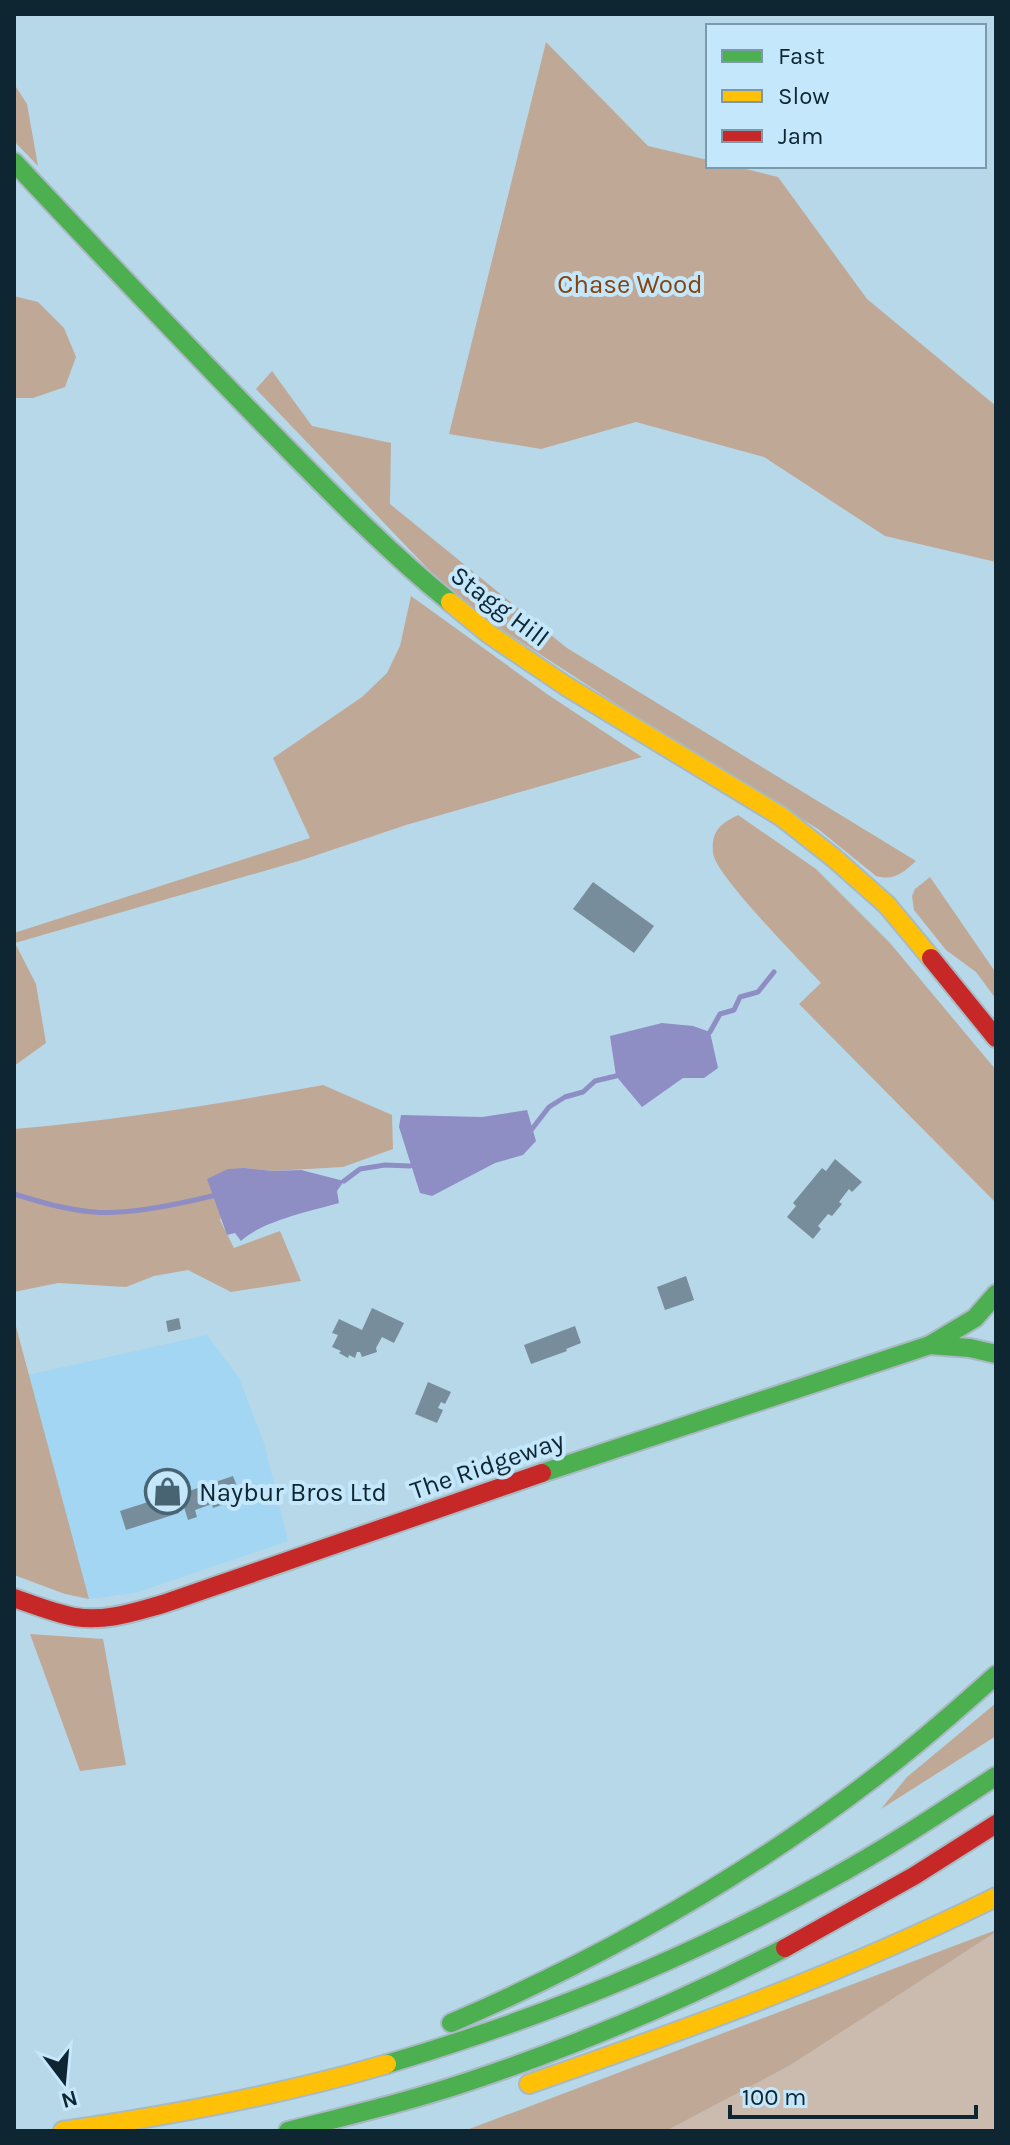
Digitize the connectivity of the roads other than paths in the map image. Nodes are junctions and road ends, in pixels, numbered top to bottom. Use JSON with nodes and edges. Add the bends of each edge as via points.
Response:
{"nodes":[{"id":1,"x":14,"y":162,"type":"edge"},
{"id":2,"x":996,"y":1038,"type":"edge"},
{"id":3,"x":996,"y":1294,"type":"edge"},
{"id":4,"x":930,"y":1345,"type":"junction"},
{"id":5,"x":996,"y":1354,"type":"edge"},
{"id":6,"x":14,"y":1598,"type":"edge"},
{"id":7,"x":996,"y":1675,"type":"edge"},
{"id":8,"x":996,"y":1776,"type":"edge"},
{"id":9,"x":996,"y":1824,"type":"edge"},
{"id":10,"x":996,"y":1897,"type":"edge"},
{"id":11,"x":514,"y":2088,"type":"dead end"},
{"id":12,"x":492,"y":2093,"type":"dead end"},
{"id":13,"x":257,"y":2097,"type":"junction"},
{"id":14,"x":363,"y":2112,"type":"junction"},
{"id":15,"x":63,"y":2131,"type":"edge"},
{"id":16,"x":288,"y":2131,"type":"edge"}],
"edges":[{"from":1,"to":2,"type":"main road","name":"Stagg Hill","via":[[240,400],[421,579],[566,686],[793,825],[887,905]]},
{"from":3,"to":4,"type":"main road","name":"The Ridgeway","via":[[975,1318]]},
{"from":4,"to":5,"type":"main road","name":"The Ridgeway"},
{"from":4,"to":6,"type":"main road","name":"The Ridgeway","via":[[136,1612],[73,1616]]},
{"from":7,"to":13,"type":"main road","via":[[861,1788],[660,1920],[528,1989]]},
{"from":8,"to":13,"type":"main road","via":[[814,1887],[633,1976],[450,2044]]},
{"from":9,"to":14,"type":"main road","via":[[859,1908],[679,1999],[491,2073]]},
{"from":10,"to":11,"type":"main road","via":[[833,1974]]},
{"from":12,"to":14,"type":"main road"},
{"from":13,"to":15,"type":"main road"},
{"from":14,"to":16,"type":"main road"}]}
